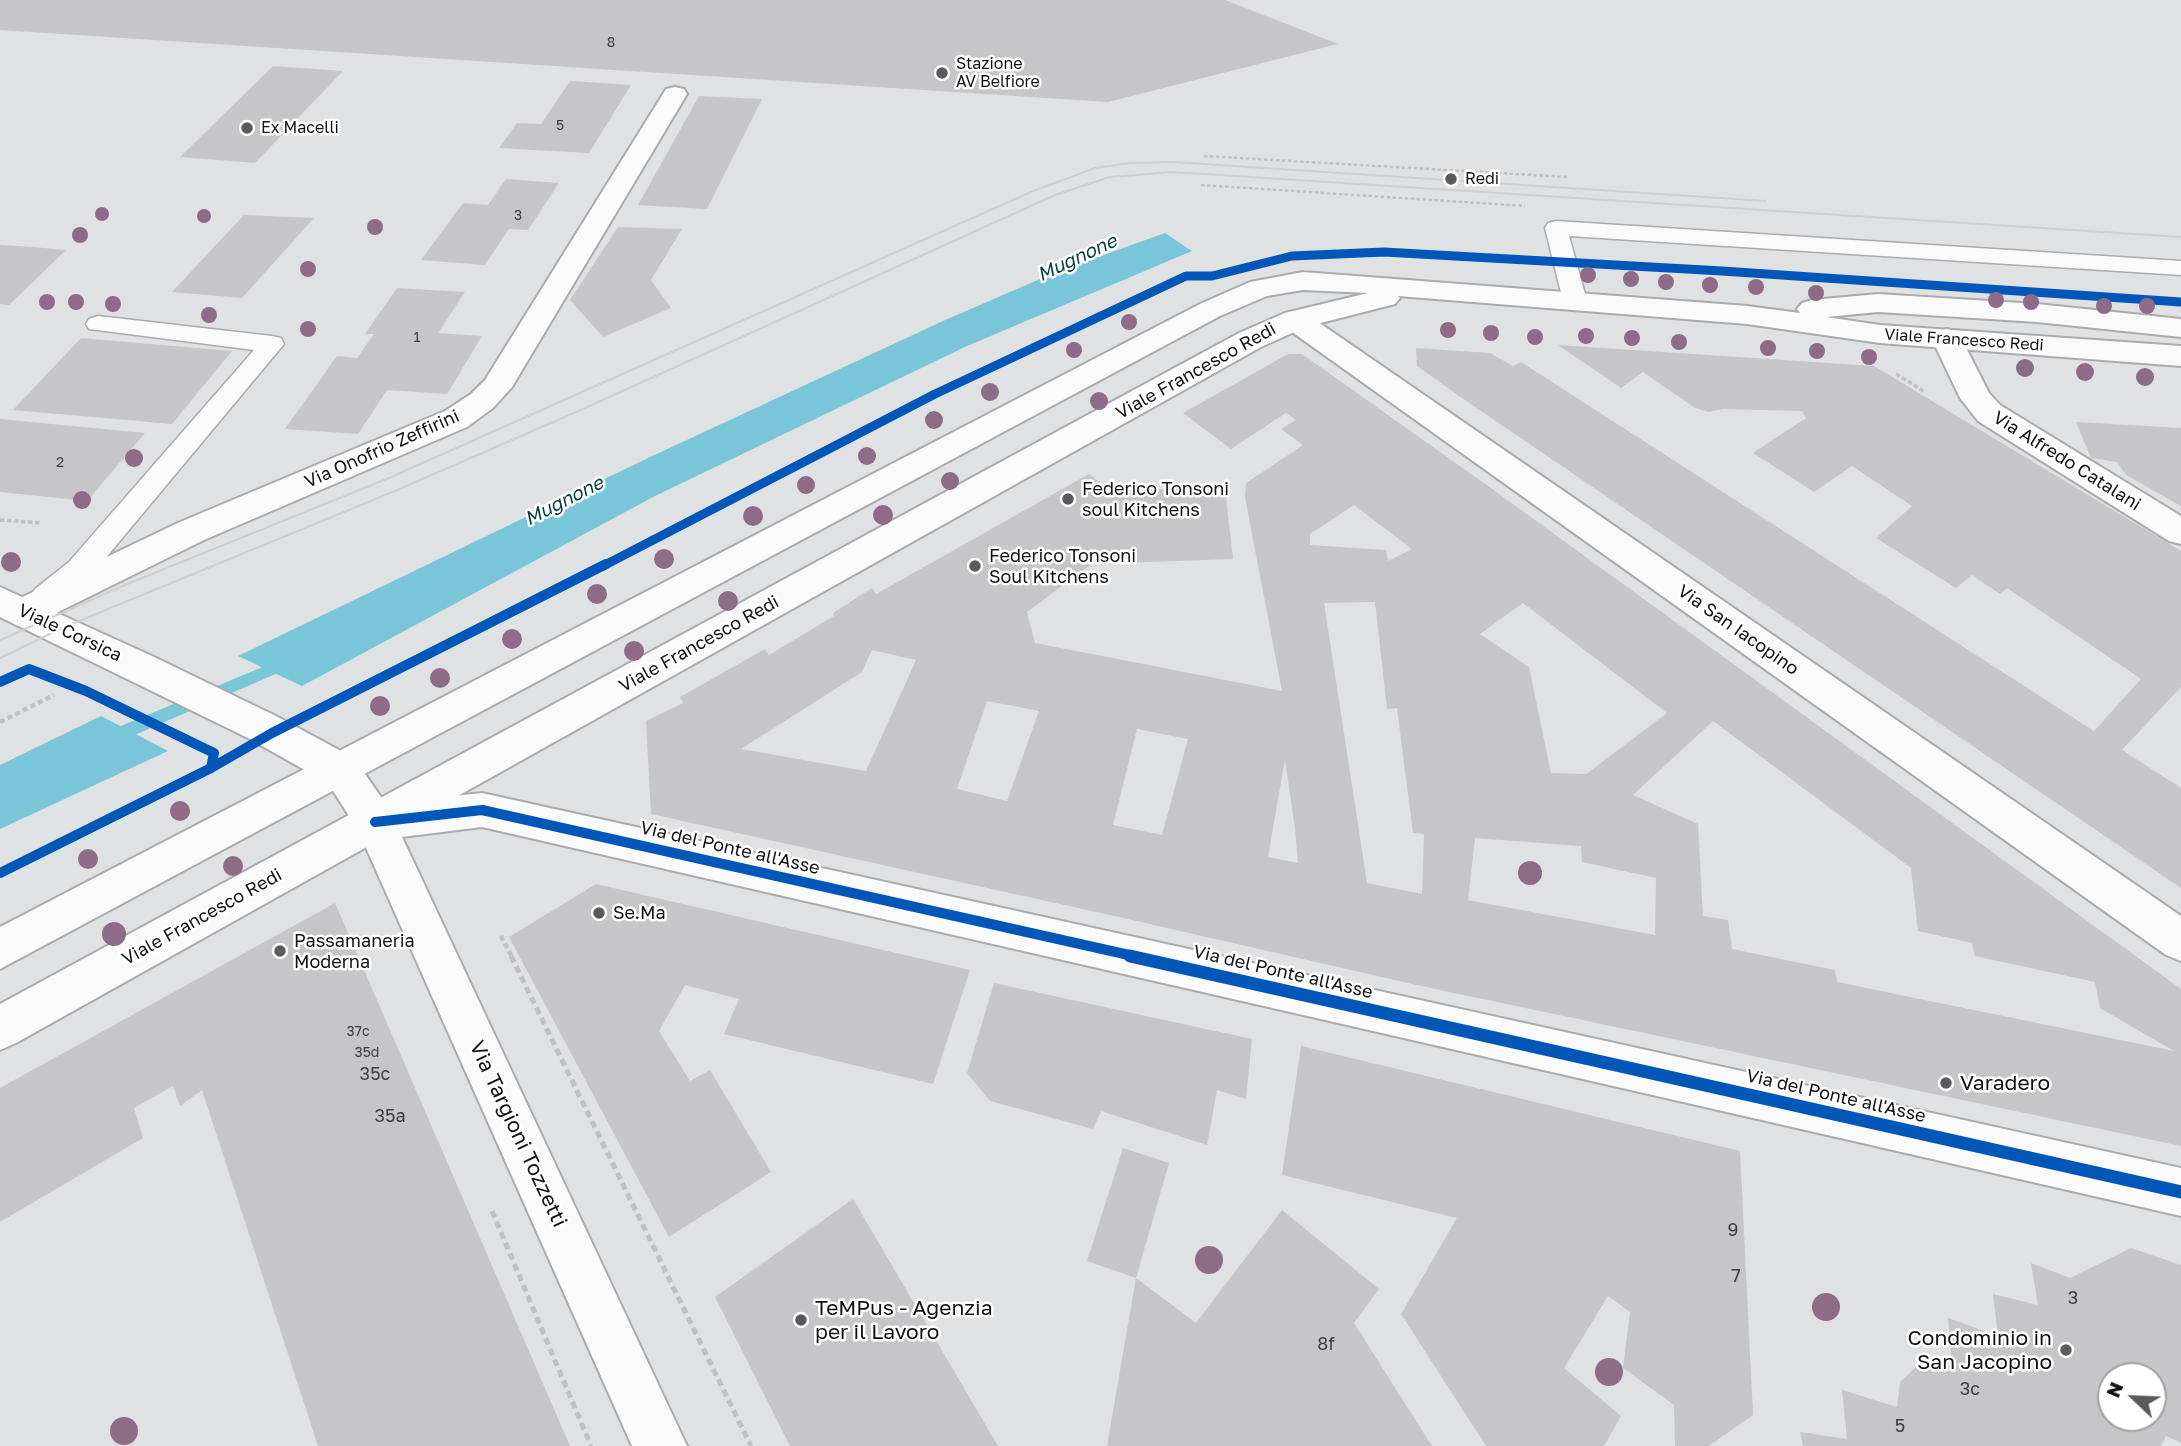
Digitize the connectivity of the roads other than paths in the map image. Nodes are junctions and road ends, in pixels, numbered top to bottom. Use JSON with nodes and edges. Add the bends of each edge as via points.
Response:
{"nodes":[{"id":1,"x":675,"y":94,"type":"dead end"},
{"id":2,"x":2181,"y":268,"type":"edge"},
{"id":3,"x":1411,"y":290,"type":"junction"},
{"id":4,"x":1575,"y":301,"type":"junction"},
{"id":5,"x":1747,"y":314,"type":"junction"},
{"id":6,"x":1295,"y":320,"type":"junction"},
{"id":7,"x":99,"y":324,"type":"dead end"},
{"id":8,"x":2181,"y":328,"type":"edge"},
{"id":9,"x":1947,"y":340,"type":"junction"},
{"id":10,"x":2181,"y":356,"type":"edge"},
{"id":11,"x":2181,"y":532,"type":"edge"},
{"id":12,"x":14,"y":606,"type":"edge"},
{"id":13,"x":340,"y":771,"type":"junction"},
{"id":14,"x":375,"y":822,"type":"junction"},
{"id":15,"x":2181,"y":942,"type":"edge"},
{"id":16,"x":0,"y":949,"type":"edge"},
{"id":17,"x":0,"y":1028,"type":"edge"},
{"id":18,"x":2181,"y":1192,"type":"edge"},
{"id":19,"x":660,"y":1446,"type":"edge"}],
"edges":[{"from":1,"to":12,"type":"main road","name":"Via Onofrio Zeffirini","via":[[496,387],[482,401],[456,419]]},
{"from":2,"to":4,"type":"lane","via":[[1556,228]]},
{"from":3,"to":4,"type":"main road","name":"Viale Francesco Redi"},
{"from":3,"to":6,"type":"main road","name":"Viale Francesco Redi"},
{"from":3,"to":13,"type":"main road","name":"Viale Francesco Redi","via":[[1303,281],[1270,285],[1238,296]]},
{"from":4,"to":5,"type":"main road","name":"Viale Francesco Redi"},
{"from":5,"to":8,"type":"main road","name":"Viale Francesco Redi","via":[[1878,303]]},
{"from":5,"to":9,"type":"main road","name":"Viale Francesco Redi"},
{"from":6,"to":14,"type":"main road","name":"Viale Francesco Redi","via":[[1250,340]]},
{"from":6,"to":15,"type":"main road","name":"Via San Iacopino"},
{"from":7,"to":12,"type":"lane","via":[[272,344],[88,560]]},
{"from":9,"to":10,"type":"main road","name":"Viale Francesco Redi"},
{"from":9,"to":11,"type":"main road","name":"Via Alfredo Catalani","via":[[1976,398],[1989,413]]},
{"from":12,"to":13,"type":"main road","name":"Viale Corsica","via":[[262,727]]},
{"from":13,"to":14,"type":"main road","name":"Via Targioni Tozzetti"},
{"from":13,"to":16,"type":"main road","name":"Viale Francesco Redi"},
{"from":14,"to":17,"type":"main road","name":"Viale Francesco Redi"},
{"from":14,"to":18,"type":"main road","name":"Via del Ponte all'Asse","via":[[482,810]]},
{"from":14,"to":19,"type":"main road","name":"Via Targioni Tozzetti"}]}
